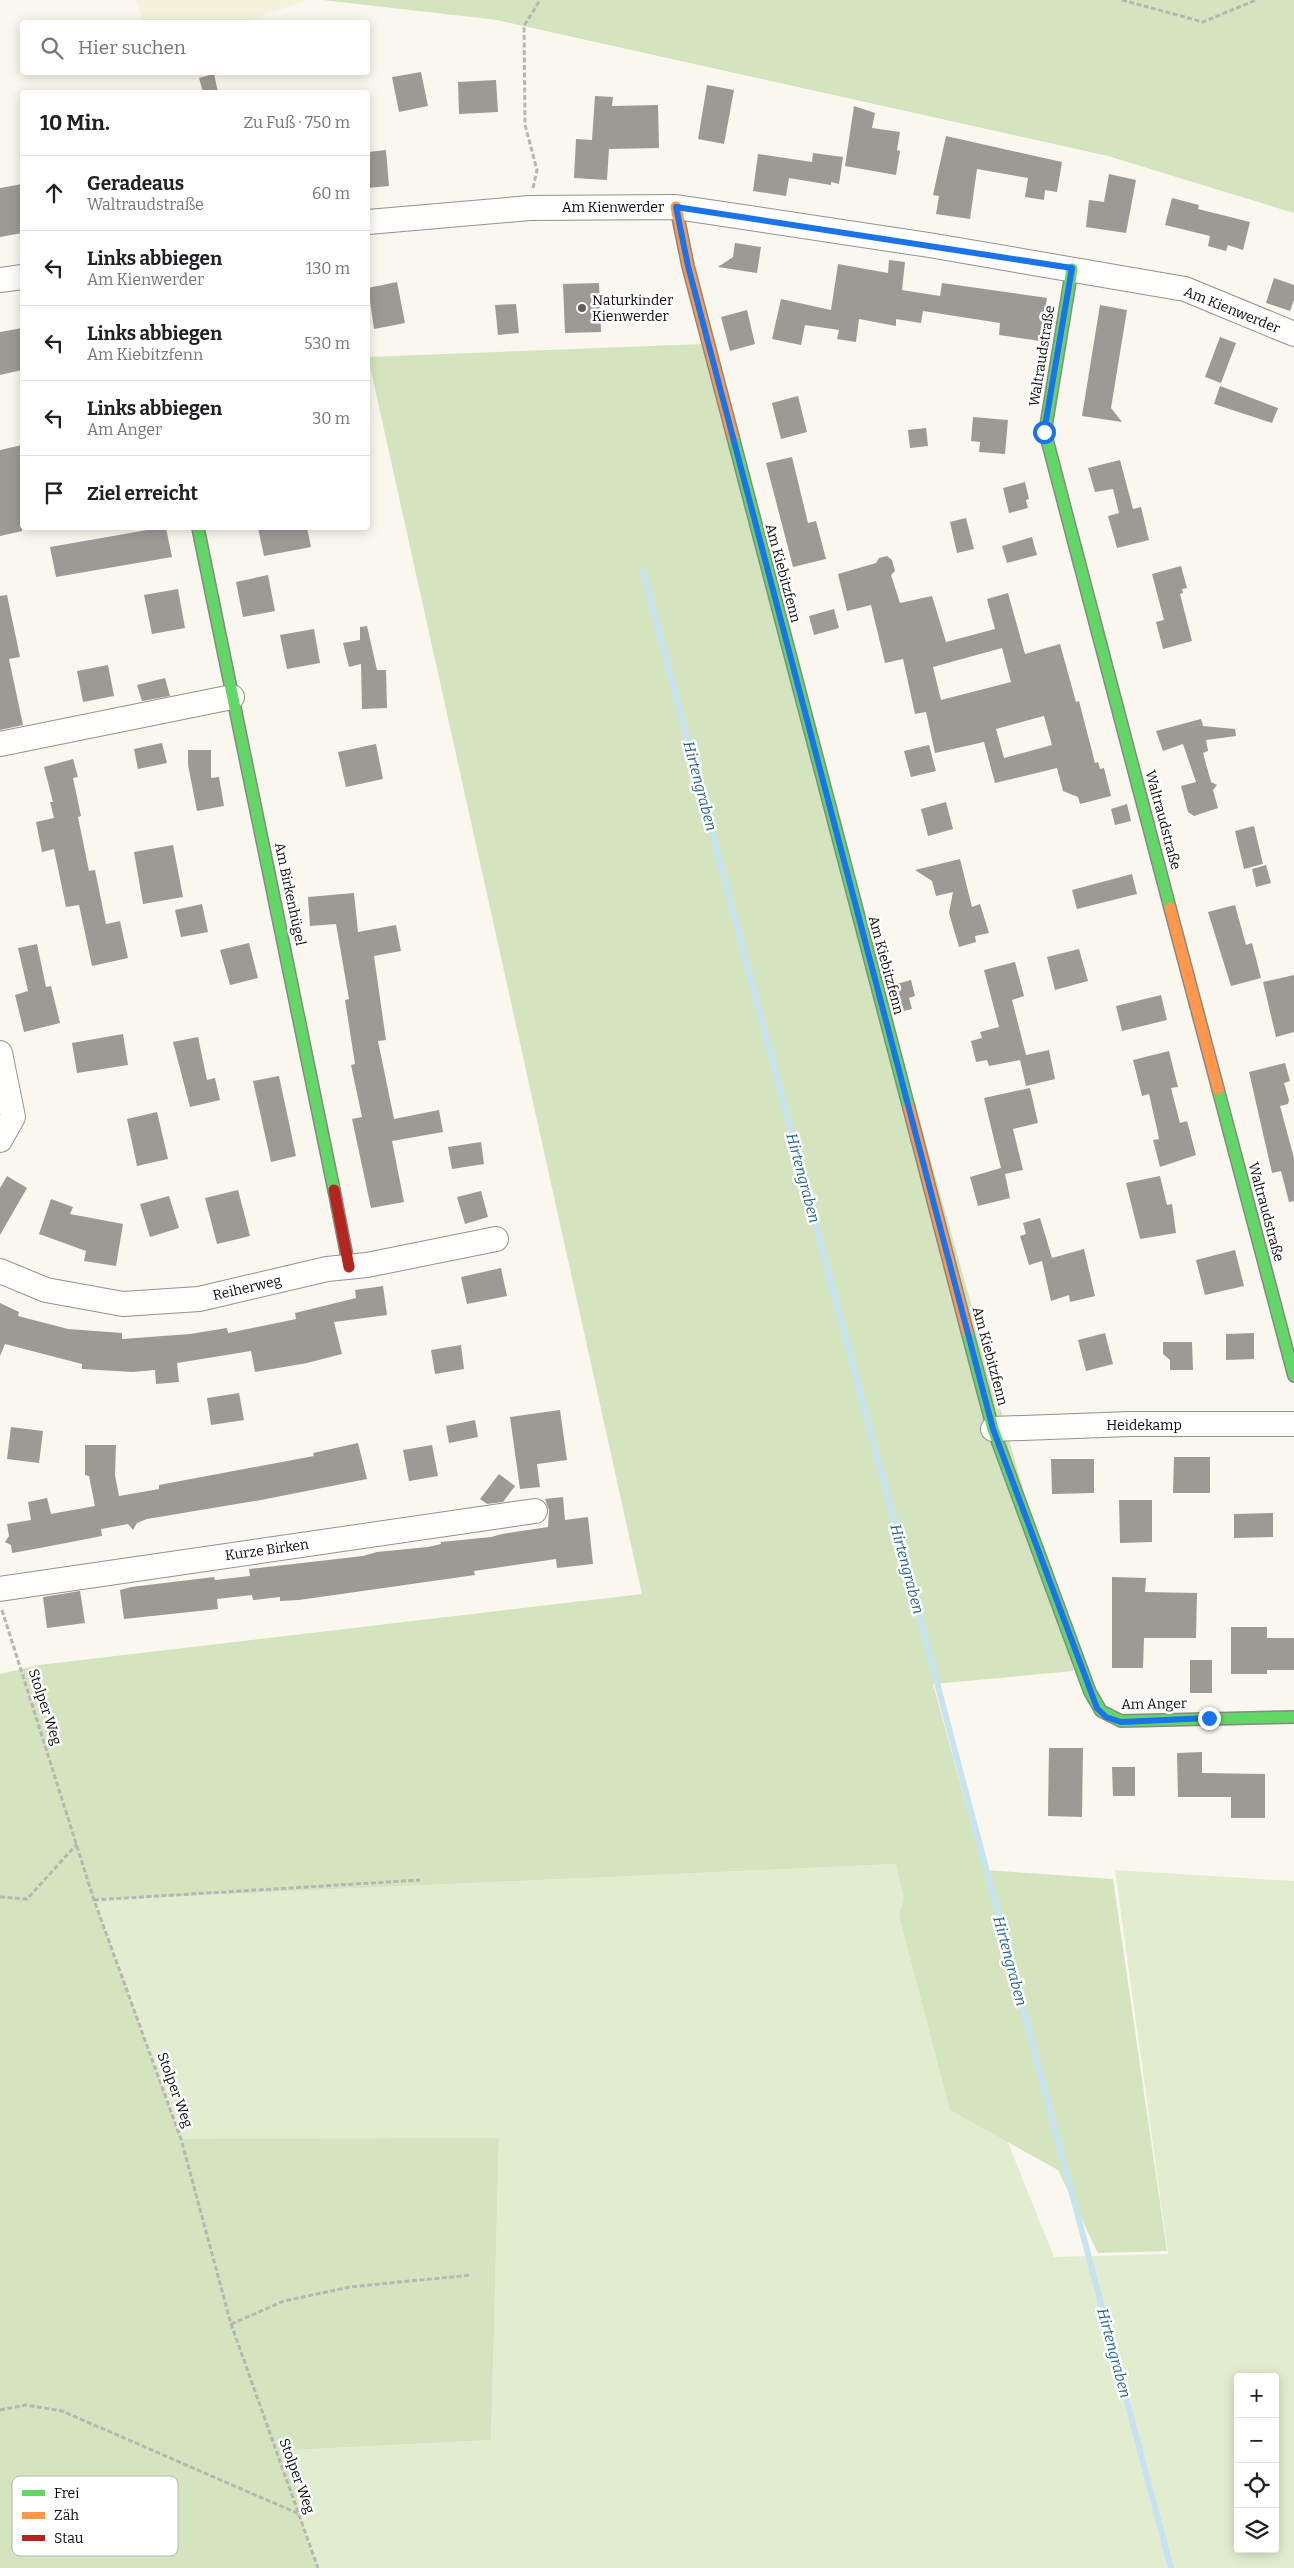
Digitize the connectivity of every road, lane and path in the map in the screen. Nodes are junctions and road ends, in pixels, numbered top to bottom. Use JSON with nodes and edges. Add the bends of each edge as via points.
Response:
{"nodes":[{"id":1,"x":540,"y":0,"type":"edge"},
{"id":2,"x":1122,"y":0,"type":"edge"},
{"id":3,"x":1256,"y":0,"type":"edge"},
{"id":4,"x":676,"y":207,"type":"junction"},
{"id":5,"x":530,"y":208,"type":"junction"},
{"id":6,"x":370,"y":222,"type":"edge"},
{"id":7,"x":1072,"y":268,"type":"junction"},
{"id":8,"x":20,"y":276,"type":"edge"},
{"id":9,"x":0,"y":280,"type":"edge"},
{"id":10,"x":1294,"y":334,"type":"edge"},
{"id":11,"x":198,"y":530,"type":"edge"},
{"id":12,"x":224,"y":698,"type":"junction"},
{"id":13,"x":0,"y":744,"type":"edge"},
{"id":14,"x":0,"y":1053,"type":"edge"},
{"id":15,"x":0,"y":1140,"type":"edge"},
{"id":16,"x":496,"y":1239,"type":"dead end"},
{"id":17,"x":348,"y":1267,"type":"junction"},
{"id":18,"x":0,"y":1271,"type":"edge"},
{"id":19,"x":1294,"y":1376,"type":"edge"},
{"id":20,"x":1294,"y":1424,"type":"edge"},
{"id":21,"x":993,"y":1429,"type":"junction"},
{"id":22,"x":535,"y":1511,"type":"dead end"},
{"id":23,"x":0,"y":1589,"type":"edge"},
{"id":24,"x":6,"y":1621,"type":"dead end"},
{"id":25,"x":1106,"y":1717,"type":"joint"},
{"id":26,"x":1294,"y":1717,"type":"edge"},
{"id":27,"x":77,"y":1844,"type":"junction"},
{"id":28,"x":420,"y":1880,"type":"dead end"},
{"id":29,"x":0,"y":1897,"type":"edge"},
{"id":30,"x":94,"y":1900,"type":"junction"},
{"id":31,"x":471,"y":2275,"type":"dead end"},
{"id":32,"x":230,"y":2324,"type":"junction"},
{"id":33,"x":0,"y":2410,"type":"edge"},
{"id":34,"x":299,"y":2514,"type":"junction"},
{"id":35,"x":318,"y":2568,"type":"edge"}],
"edges":[{"from":1,"to":5,"type":"path","via":[[524,26],[525,126],[537,170]]},
{"from":2,"to":3,"type":"path","via":[[1203,22]]},
{"from":4,"to":5,"type":"street","name":"Am Kienwerder"},
{"from":4,"to":7,"type":"street","name":"Am Kienwerder"},
{"from":4,"to":21,"type":"street","name":"Am Kiebitzfenn","via":[[690,274],[796,684]]},
{"from":5,"to":6,"type":"street","name":"Am Kienwerder"},
{"from":7,"to":10,"type":"street","name":"Am Kienwerder","via":[[1185,290]]},
{"from":7,"to":19,"type":"street","name":"Waltraudstraße","via":[[1044,432]]},
{"from":8,"to":9,"type":"street"},
{"from":11,"to":12,"type":"street","name":"Am Birkenhügel"},
{"from":12,"to":13,"type":"street"},
{"from":12,"to":17,"type":"street","name":"Am Birkenhügel","via":[[282,931]]},
{"from":14,"to":15,"type":"street","via":[[13,1117]]},
{"from":16,"to":17,"type":"street","name":"Reiherweg"},
{"from":17,"to":18,"type":"street","name":"Reiherweg","via":[[199,1298],[123,1304],[46,1290]]},
{"from":20,"to":21,"type":"street","name":"Heidekamp","via":[[1130,1424]]},
{"from":21,"to":25,"type":"street","name":"Am Kiebitzfenn","via":[[1090,1692],[1097,1708]]},
{"from":22,"to":23,"type":"street","name":"Kurze Birken"},
{"from":24,"to":27,"type":"path","name":"Stolper Weg"},
{"from":25,"to":26,"type":"street","name":"Am Anger","via":[[1121,1722]]},
{"from":27,"to":29,"type":"path","via":[[26,1899]]},
{"from":27,"to":30,"type":"path","name":"Stolper Weg"},
{"from":28,"to":30,"type":"path"},
{"from":30,"to":32,"type":"path","name":"Stolper Weg","via":[[181,2139]]},
{"from":31,"to":32,"type":"path","via":[[350,2287],[284,2301]]},
{"from":32,"to":34,"type":"path","name":"Stolper Weg"},
{"from":33,"to":34,"type":"path","via":[[26,2405],[62,2410]]},
{"from":34,"to":35,"type":"path","name":"Stolper Weg"}]}
